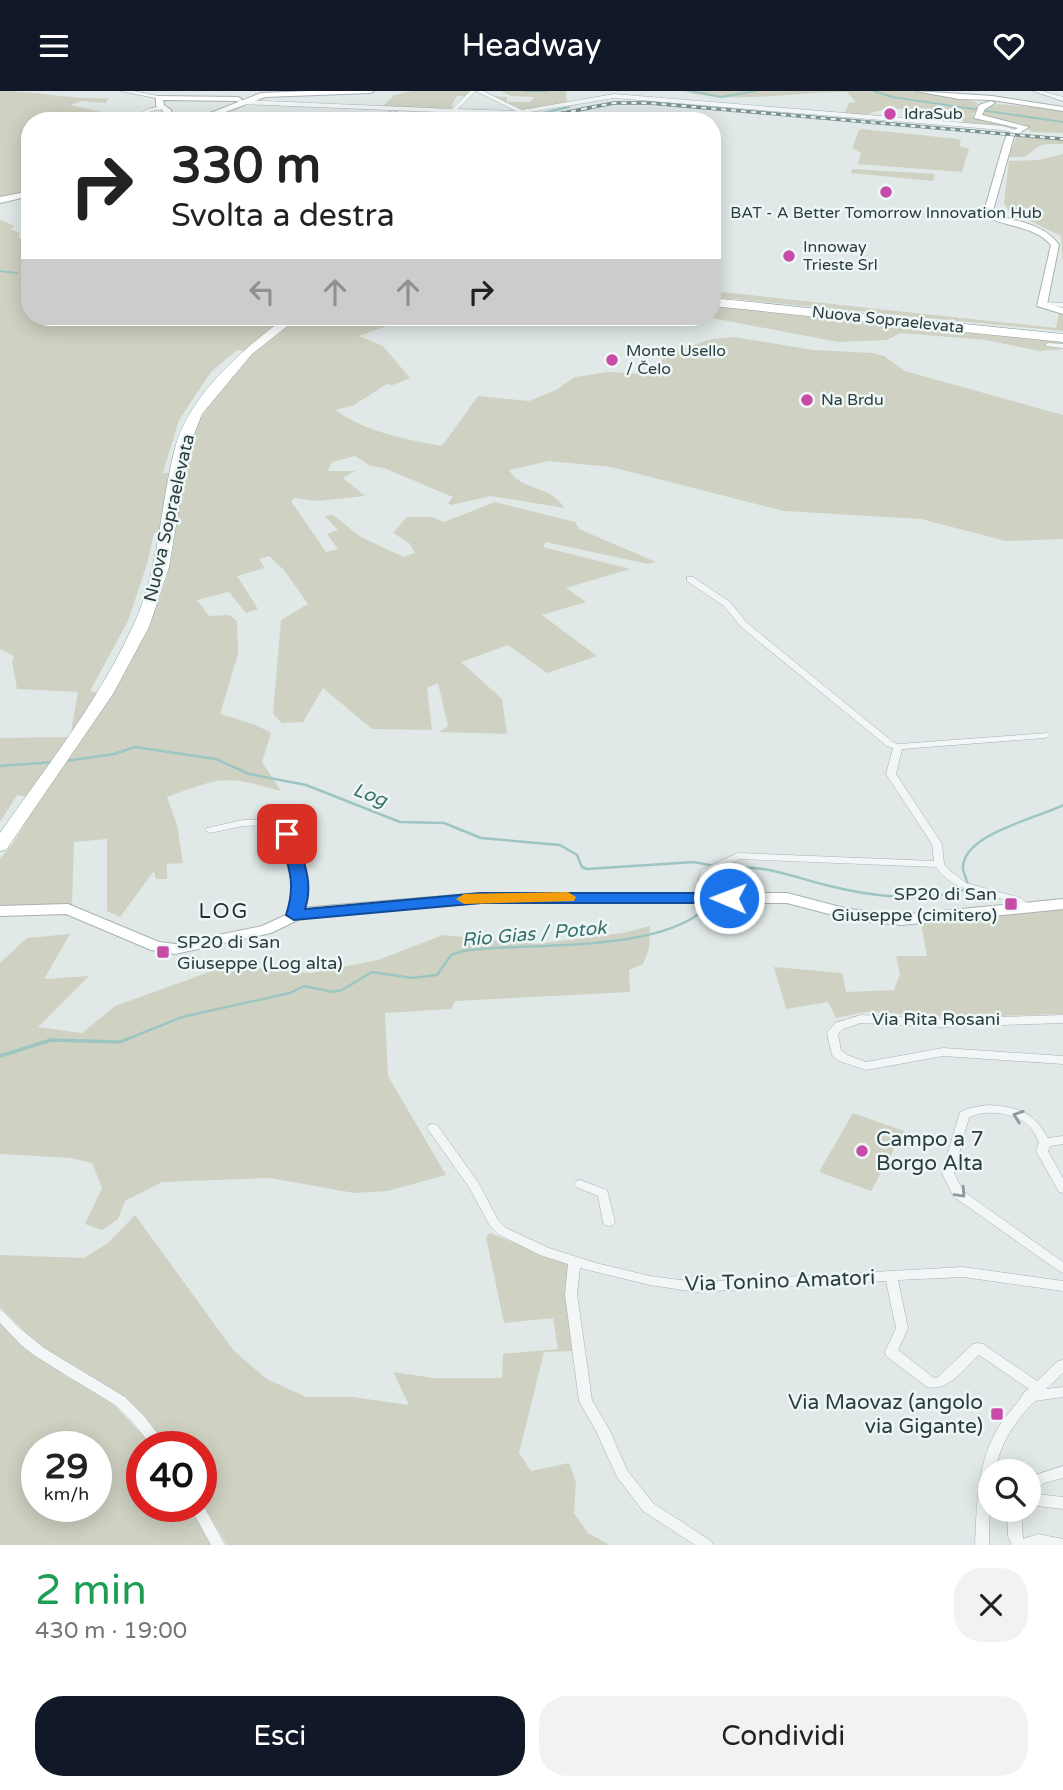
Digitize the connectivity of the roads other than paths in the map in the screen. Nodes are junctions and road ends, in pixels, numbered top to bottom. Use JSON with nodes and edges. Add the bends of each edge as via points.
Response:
{"nodes":[{"id":1,"x":124,"y":91,"type":"edge"},
{"id":2,"x":362,"y":91,"type":"edge"},
{"id":3,"x":370,"y":91,"type":"edge"},
{"id":4,"x":473,"y":91,"type":"edge"},
{"id":5,"x":479,"y":91,"type":"edge"},
{"id":6,"x":920,"y":91,"type":"edge"},
{"id":7,"x":1036,"y":91,"type":"edge"},
{"id":8,"x":252,"y":95,"type":"edge"},
{"id":9,"x":160,"y":97,"type":"junction"},
{"id":10,"x":1063,"y":99,"type":"edge"},
{"id":11,"x":231,"y":100,"type":"junction"},
{"id":12,"x":987,"y":101,"type":"edge"},
{"id":13,"x":240,"y":102,"type":"junction"},
{"id":14,"x":162,"y":108,"type":"junction"},
{"id":15,"x":1063,"y":109,"type":"edge"},
{"id":16,"x":398,"y":110,"type":"junction"},
{"id":17,"x":453,"y":111,"type":"junction"},
{"id":18,"x":523,"y":111,"type":"junction"},
{"id":19,"x":146,"y":112,"type":"edge"},
{"id":20,"x":167,"y":112,"type":"edge"},
{"id":21,"x":222,"y":112,"type":"edge"},
{"id":22,"x":393,"y":112,"type":"edge"},
{"id":23,"x":1019,"y":132,"type":"junction"},
{"id":24,"x":21,"y":195,"type":"edge"},
{"id":25,"x":0,"y":200,"type":"edge"},
{"id":26,"x":721,"y":301,"type":"edge"},
{"id":27,"x":721,"y":301,"type":"edge"},
{"id":28,"x":1063,"y":308,"type":"edge"},
{"id":29,"x":274,"y":326,"type":"edge"},
{"id":30,"x":280,"y":326,"type":"edge"},
{"id":31,"x":1063,"y":335,"type":"edge"},
{"id":32,"x":1048,"y":345,"type":"dead end"},
{"id":33,"x":1063,"y":345,"type":"edge"},
{"id":34,"x":245,"y":351,"type":"junction"},
{"id":35,"x":690,"y":579,"type":"dead end"},
{"id":36,"x":1045,"y":735,"type":"dead end"},
{"id":37,"x":898,"y":747,"type":"junction"},
{"id":38,"x":30,"y":796,"type":"junction"},
{"id":39,"x":0,"y":830,"type":"edge"},
{"id":40,"x":210,"y":830,"type":"dead end"},
{"id":41,"x":0,"y":846,"type":"edge"},
{"id":42,"x":939,"y":863,"type":"junction"},
{"id":43,"x":699,"y":897,"type":"junction"},
{"id":44,"x":1063,"y":904,"type":"edge"},
{"id":45,"x":1027,"y":908,"type":"junction"},
{"id":46,"x":0,"y":911,"type":"edge"},
{"id":47,"x":294,"y":915,"type":"junction"},
{"id":48,"x":1063,"y":1019,"type":"edge"},
{"id":49,"x":1063,"y":1060,"type":"edge"},
{"id":50,"x":433,"y":1128,"type":"dead end"},
{"id":51,"x":1063,"y":1140,"type":"edge"},
{"id":52,"x":1045,"y":1142,"type":"junction"},
{"id":53,"x":580,"y":1184,"type":"dead end"},
{"id":54,"x":1063,"y":1189,"type":"edge"},
{"id":55,"x":609,"y":1222,"type":"dead end"},
{"id":56,"x":575,"y":1261,"type":"junction"},
{"id":57,"x":1063,"y":1268,"type":"edge"},
{"id":58,"x":891,"y":1277,"type":"junction"},
{"id":59,"x":1063,"y":1286,"type":"edge"},
{"id":60,"x":0,"y":1315,"type":"edge"},
{"id":61,"x":1063,"y":1365,"type":"edge"},
{"id":62,"x":1032,"y":1392,"type":"junction"},
{"id":63,"x":1063,"y":1392,"type":"edge"},
{"id":64,"x":146,"y":1431,"type":"edge"},
{"id":65,"x":1063,"y":1472,"type":"edge"},
{"id":66,"x":1041,"y":1479,"type":"edge"},
{"id":67,"x":1041,"y":1500,"type":"edge"},
{"id":68,"x":1063,"y":1503,"type":"edge"},
{"id":69,"x":205,"y":1522,"type":"edge"},
{"id":70,"x":1014,"y":1522,"type":"edge"},
{"id":71,"x":218,"y":1545,"type":"edge"},
{"id":72,"x":706,"y":1545,"type":"edge"},
{"id":73,"x":982,"y":1545,"type":"edge"},
{"id":74,"x":1021,"y":1545,"type":"edge"},
{"id":75,"x":1063,"y":1545,"type":"edge"}],
"edges":[{"from":1,"to":9,"type":"street"},
{"from":2,"to":3,"type":"street"},
{"from":2,"to":8,"type":"street"},
{"from":4,"to":17,"type":"street"},
{"from":5,"to":18,"type":"street"},
{"from":6,"to":12,"type":"street"},
{"from":7,"to":10,"type":"street"},
{"from":8,"to":11,"type":"street"},
{"from":8,"to":13,"type":"street"},
{"from":9,"to":11,"type":"street"},
{"from":9,"to":14,"type":"street"},
{"from":11,"to":13,"type":"street"},
{"from":12,"to":15,"type":"street"},
{"from":12,"to":23,"type":"street","via":[[979,118],[1025,127]]},
{"from":13,"to":16,"type":"street"},
{"from":13,"to":21,"type":"street"},
{"from":14,"to":19,"type":"street"},
{"from":14,"to":20,"type":"street"},
{"from":16,"to":17,"type":"street"},
{"from":16,"to":22,"type":"street"},
{"from":17,"to":18,"type":"street"},
{"from":18,"to":23,"type":"street","via":[[625,96]]},
{"from":23,"to":28,"type":"street","via":[[1008,142],[989,209],[1040,232],[1055,246],[1046,306]]},
{"from":24,"to":25,"type":"street"},
{"from":26,"to":31,"type":"highway","name":"Nuova Sopraelevata"},
{"from":27,"to":31,"type":"highway","name":"Nuova Sopraelevata"},
{"from":29,"to":34,"type":"highway","name":"Nuova Sopraelevata"},
{"from":30,"to":34,"type":"highway","name":"Nuova Sopraelevata"},
{"from":32,"to":33,"type":"street"},
{"from":34,"to":38,"type":"highway","name":"Nuova Sopraelevata","via":[[196,413],[186,436],[173,473],[150,605],[100,693]]},
{"from":35,"to":37,"type":"street","via":[[727,604],[744,625]]},
{"from":36,"to":37,"type":"street"},
{"from":37,"to":42,"type":"street","via":[[891,774],[937,844]]},
{"from":38,"to":39,"type":"highway","name":"Nuova Sopraelevata"},
{"from":38,"to":41,"type":"highway","name":"Nuova Sopraelevata"},
{"from":40,"to":47,"type":"street","via":[[243,823],[279,824],[290,840],[299,870],[302,893]]},
{"from":42,"to":43,"type":"street","via":[[738,856],[705,872]]},
{"from":42,"to":45,"type":"street","via":[[962,885],[1017,900]]},
{"from":43,"to":45,"type":"street","via":[[787,898],[848,914],[901,920]]},
{"from":43,"to":47,"type":"street","via":[[481,898]]},
{"from":44,"to":45,"type":"street"},
{"from":46,"to":47,"type":"street","via":[[75,911],[169,949],[266,930]]},
{"from":48,"to":49,"type":"street","name":"Via Rita Rosani","via":[[941,1023],[861,1019],[832,1033],[836,1052],[866,1066],[943,1052]]},
{"from":50,"to":56,"type":"street","name":"Via Tonino Amatori","via":[[502,1231]]},
{"from":51,"to":52,"type":"street"},
{"from":52,"to":54,"type":"street","via":[[1042,1151]]},
{"from":52,"to":57,"type":"street","one_way":true,"via":[[1024,1116],[970,1111],[964,1115],[948,1174],[958,1194]]},
{"from":53,"to":55,"type":"street","via":[[603,1193]]},
{"from":56,"to":58,"type":"street","name":"Via Tonino Amatori","via":[[660,1284],[696,1287]]},
{"from":56,"to":72,"type":"street","via":[[571,1294],[586,1401],[622,1473],[648,1507]]},
{"from":58,"to":59,"type":"street","name":"Via Tonino Amatori","via":[[963,1272]]},
{"from":58,"to":62,"type":"street","via":[[902,1328],[891,1352],[932,1383],[941,1382],[978,1348]]},
{"from":60,"to":64,"type":"street","via":[[35,1349],[113,1396]]},
{"from":61,"to":62,"type":"street"},
{"from":62,"to":63,"type":"street"},
{"from":62,"to":73,"type":"street","via":[[1011,1415],[991,1452],[985,1476]]},
{"from":65,"to":66,"type":"street"},
{"from":67,"to":68,"type":"street"},
{"from":69,"to":71,"type":"street"},
{"from":70,"to":74,"type":"street"},
{"from":74,"to":75,"type":"street","via":[[1038,1540]]}]}
